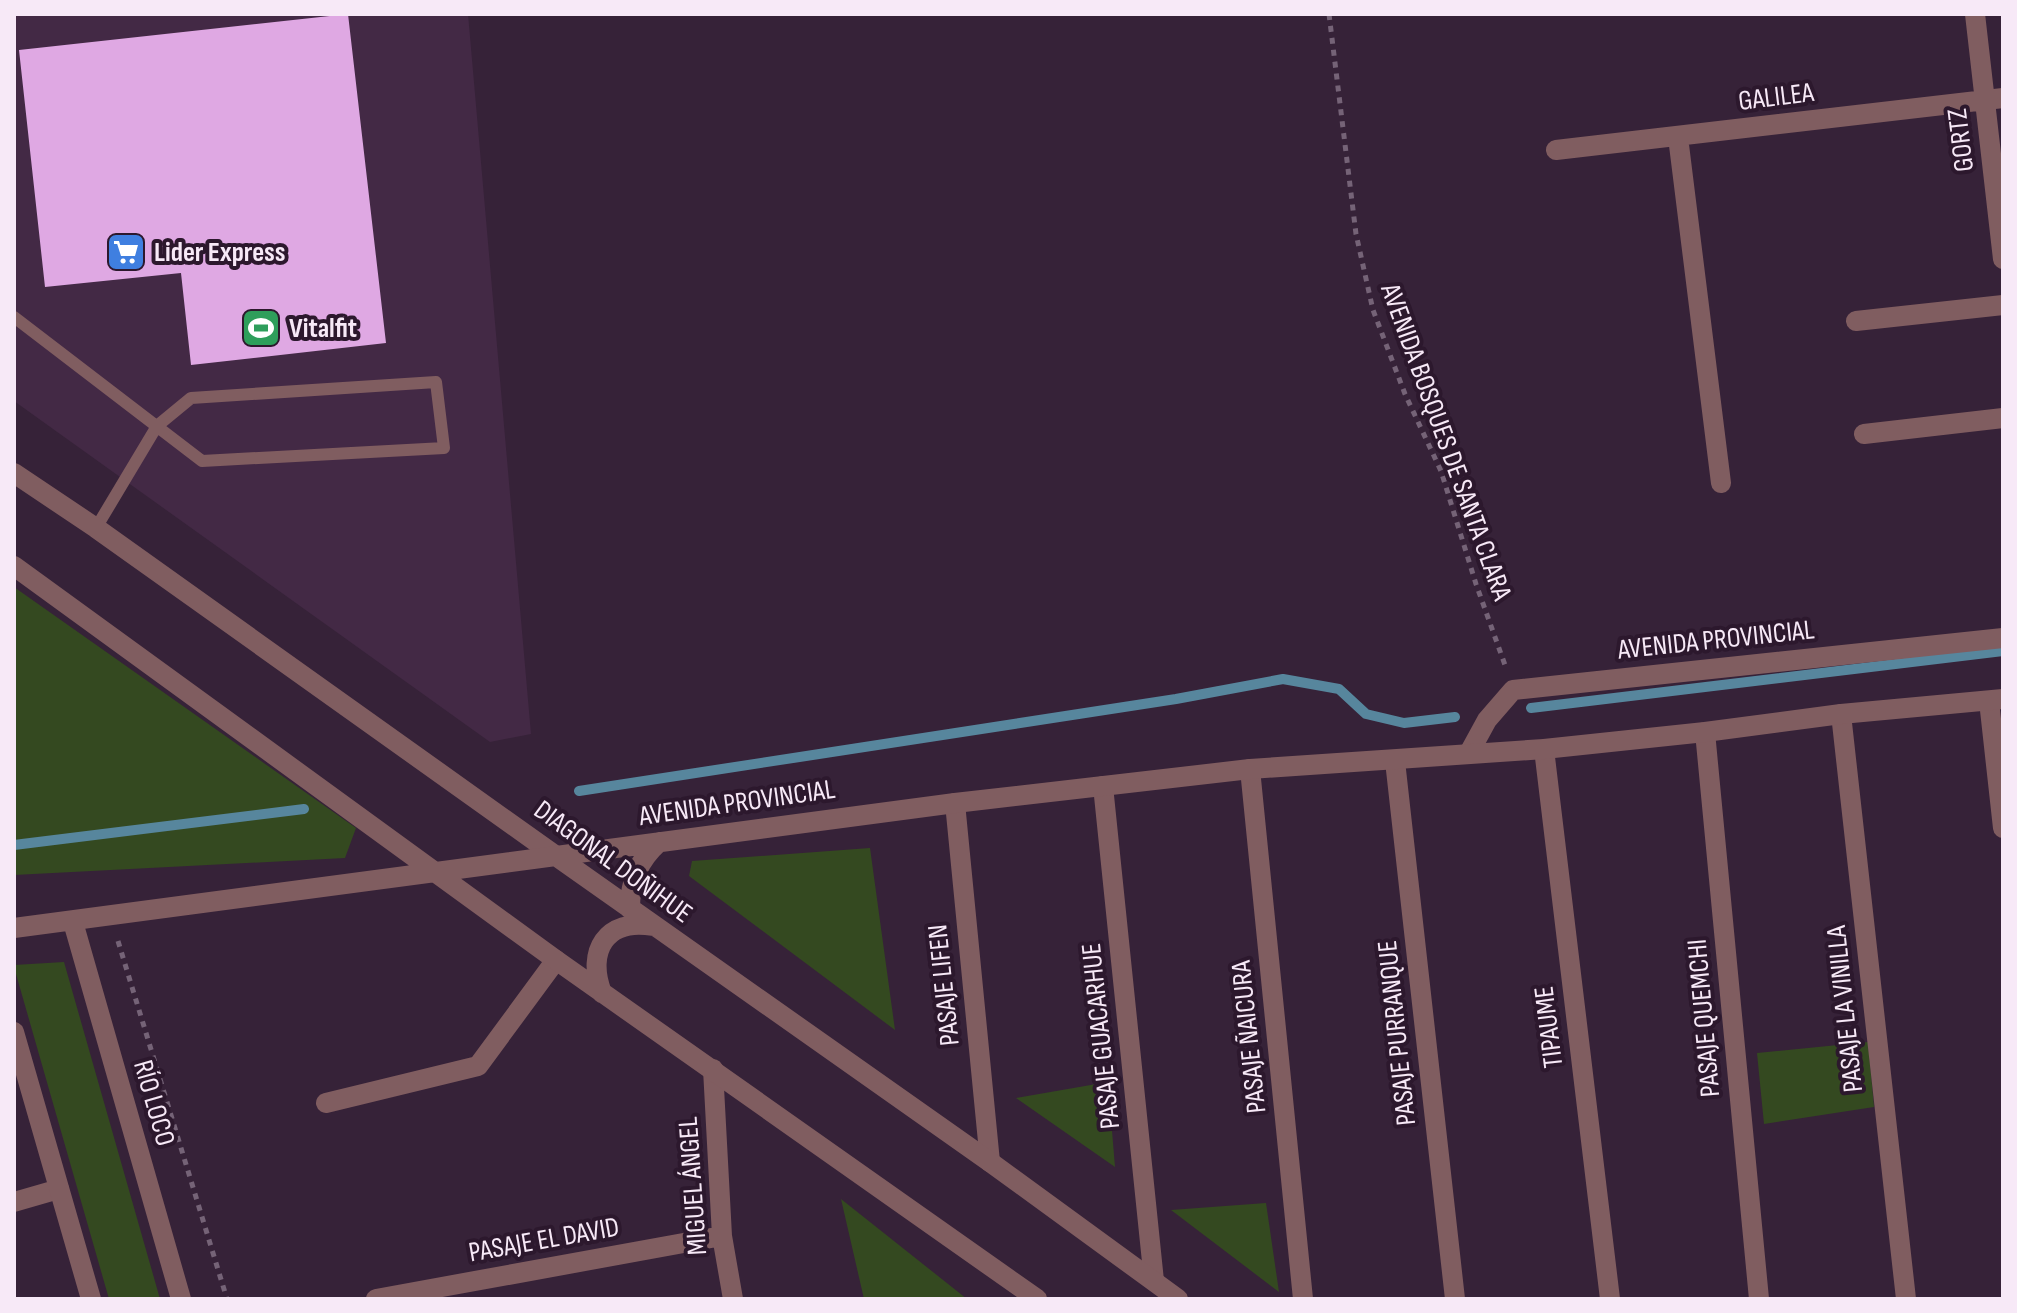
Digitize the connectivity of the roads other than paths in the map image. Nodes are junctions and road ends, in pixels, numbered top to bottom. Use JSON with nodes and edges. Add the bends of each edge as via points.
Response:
{"nodes":[{"id":1,"x":1975,"y":14,"type":"edge"},
{"id":2,"x":1994,"y":99,"type":"edge"},
{"id":3,"x":1678,"y":137,"type":"junction"},
{"id":4,"x":1556,"y":150,"type":"dead end"},
{"id":5,"x":2003,"y":259,"type":"edge"},
{"id":6,"x":2003,"y":305,"type":"edge"},
{"id":7,"x":14,"y":317,"type":"edge"},
{"id":8,"x":1856,"y":321,"type":"dead end"},
{"id":9,"x":2003,"y":418,"type":"edge"},
{"id":10,"x":157,"y":426,"type":"junction"},
{"id":11,"x":1864,"y":434,"type":"dead end"},
{"id":12,"x":14,"y":473,"type":"edge"},
{"id":13,"x":1721,"y":483,"type":"dead end"},
{"id":14,"x":96,"y":528,"type":"junction"},
{"id":15,"x":14,"y":566,"type":"edge"},
{"id":16,"x":2003,"y":638,"type":"edge"},
{"id":17,"x":1996,"y":700,"type":"edge"},
{"id":18,"x":1841,"y":714,"type":"junction"},
{"id":19,"x":1705,"y":732,"type":"junction"},
{"id":20,"x":1544,"y":749,"type":"junction"},
{"id":21,"x":1469,"y":753,"type":"junction"},
{"id":22,"x":1395,"y":761,"type":"junction"},
{"id":23,"x":1250,"y":769,"type":"junction"},
{"id":24,"x":1103,"y":786,"type":"junction"},
{"id":25,"x":955,"y":803,"type":"junction"},
{"id":26,"x":2003,"y":828,"type":"edge"},
{"id":27,"x":659,"y":842,"type":"junction"},
{"id":28,"x":556,"y":856,"type":"junction"},
{"id":29,"x":439,"y":873,"type":"junction"},
{"id":30,"x":630,"y":909,"type":"junction"},
{"id":31,"x":73,"y":922,"type":"junction"},
{"id":32,"x":653,"y":926,"type":"junction"},
{"id":33,"x":14,"y":928,"type":"edge"},
{"id":34,"x":556,"y":960,"type":"junction"},
{"id":35,"x":602,"y":993,"type":"junction"},
{"id":36,"x":14,"y":1032,"type":"edge"},
{"id":37,"x":713,"y":1069,"type":"junction"},
{"id":38,"x":326,"y":1103,"type":"dead end"},
{"id":39,"x":990,"y":1162,"type":"junction"},
{"id":40,"x":59,"y":1189,"type":"junction"},
{"id":41,"x":14,"y":1202,"type":"edge"},
{"id":42,"x":722,"y":1236,"type":"junction"},
{"id":43,"x":1154,"y":1281,"type":"junction"},
{"id":44,"x":91,"y":1299,"type":"edge"},
{"id":45,"x":181,"y":1299,"type":"edge"},
{"id":46,"x":376,"y":1299,"type":"edge"},
{"id":47,"x":733,"y":1299,"type":"edge"},
{"id":48,"x":1037,"y":1299,"type":"edge"},
{"id":49,"x":1178,"y":1299,"type":"edge"},
{"id":50,"x":1303,"y":1299,"type":"edge"},
{"id":51,"x":1455,"y":1299,"type":"edge"},
{"id":52,"x":1610,"y":1299,"type":"edge"},
{"id":53,"x":1759,"y":1299,"type":"edge"},
{"id":54,"x":1906,"y":1299,"type":"edge"}],
"edges":[{"from":1,"to":2,"type":"street","name":"GORTZ"},
{"from":2,"to":3,"type":"street","name":"GALILEA"},
{"from":2,"to":5,"type":"street","name":"GORTZ"},
{"from":3,"to":4,"type":"street","name":"GALILEA"},
{"from":3,"to":13,"type":"street"},
{"from":6,"to":8,"type":"street"},
{"from":7,"to":10,"type":"lane"},
{"from":9,"to":11,"type":"street"},
{"from":10,"to":10,"type":"lane","via":[[202,461],[444,448],[436,382],[191,398]]},
{"from":10,"to":14,"type":"lane"},
{"from":12,"to":14,"type":"street","name":"DIAGONAL DOÑIHUE"},
{"from":14,"to":28,"type":"street","name":"DIAGONAL DOÑIHUE"},
{"from":15,"to":29,"type":"street"},
{"from":16,"to":21,"type":"street","name":"AVENIDA PROVINCIAL","via":[[1513,690],[1487,720]]},
{"from":17,"to":18,"type":"street","name":"AVENIDA PROVINCIAL"},
{"from":17,"to":26,"type":"street"},
{"from":18,"to":19,"type":"street","name":"AVENIDA PROVINCIAL"},
{"from":18,"to":54,"type":"street","name":"PASAJE LA VINILLA"},
{"from":19,"to":20,"type":"street","name":"AVENIDA PROVINCIAL"},
{"from":19,"to":53,"type":"street","name":"PASAJE QUEMCHI"},
{"from":20,"to":21,"type":"street","name":"AVENIDA PROVINCIAL"},
{"from":20,"to":52,"type":"street","name":"TIPAUME"},
{"from":21,"to":22,"type":"street","name":"AVENIDA PROVINCIAL"},
{"from":22,"to":23,"type":"street","name":"AVENIDA PROVINCIAL"},
{"from":22,"to":51,"type":"street","name":"PASAJE PURRANQUE"},
{"from":23,"to":24,"type":"street","name":"AVENIDA PROVINCIAL"},
{"from":23,"to":50,"type":"street","name":"PASAJE ÑAICURA"},
{"from":24,"to":25,"type":"street","name":"AVENIDA PROVINCIAL"},
{"from":24,"to":43,"type":"street","name":"PASAJE GUACARHUE"},
{"from":25,"to":27,"type":"street","name":"AVENIDA PROVINCIAL"},
{"from":25,"to":39,"type":"street","name":"PASAJE LIFEN"},
{"from":27,"to":28,"type":"street","name":"AVENIDA PROVINCIAL"},
{"from":27,"to":30,"type":"street","via":[[632,879]]},
{"from":28,"to":29,"type":"street","name":"AVENIDA PROVINCIAL"},
{"from":28,"to":30,"type":"street","name":"DIAGONAL DOÑIHUE"},
{"from":29,"to":31,"type":"street","name":"AVENIDA PROVINCIAL"},
{"from":29,"to":34,"type":"street"},
{"from":30,"to":32,"type":"street","name":"DIAGONAL DOÑIHUE"},
{"from":31,"to":33,"type":"street","name":"AVENIDA PROVINCIAL"},
{"from":31,"to":45,"type":"street","name":"RÍO LOCO"},
{"from":32,"to":35,"type":"street","via":[[625,925],[602,943],[595,969]]},
{"from":32,"to":39,"type":"street","name":"DIAGONAL DOÑIHUE"},
{"from":34,"to":35,"type":"street"},
{"from":34,"to":38,"type":"street","via":[[478,1066]]},
{"from":35,"to":37,"type":"street"},
{"from":36,"to":40,"type":"street"},
{"from":37,"to":42,"type":"street","name":"MIGUEL ÁNGEL"},
{"from":37,"to":48,"type":"street"},
{"from":39,"to":43,"type":"street","name":"DIAGONAL DOÑIHUE"},
{"from":40,"to":41,"type":"street"},
{"from":40,"to":44,"type":"street"},
{"from":42,"to":46,"type":"street","name":"PASAJE EL DAVID"},
{"from":42,"to":47,"type":"street","name":"MIGUEL ÁNGEL"},
{"from":43,"to":49,"type":"street","name":"DIAGONAL DOÑIHUE"}]}
